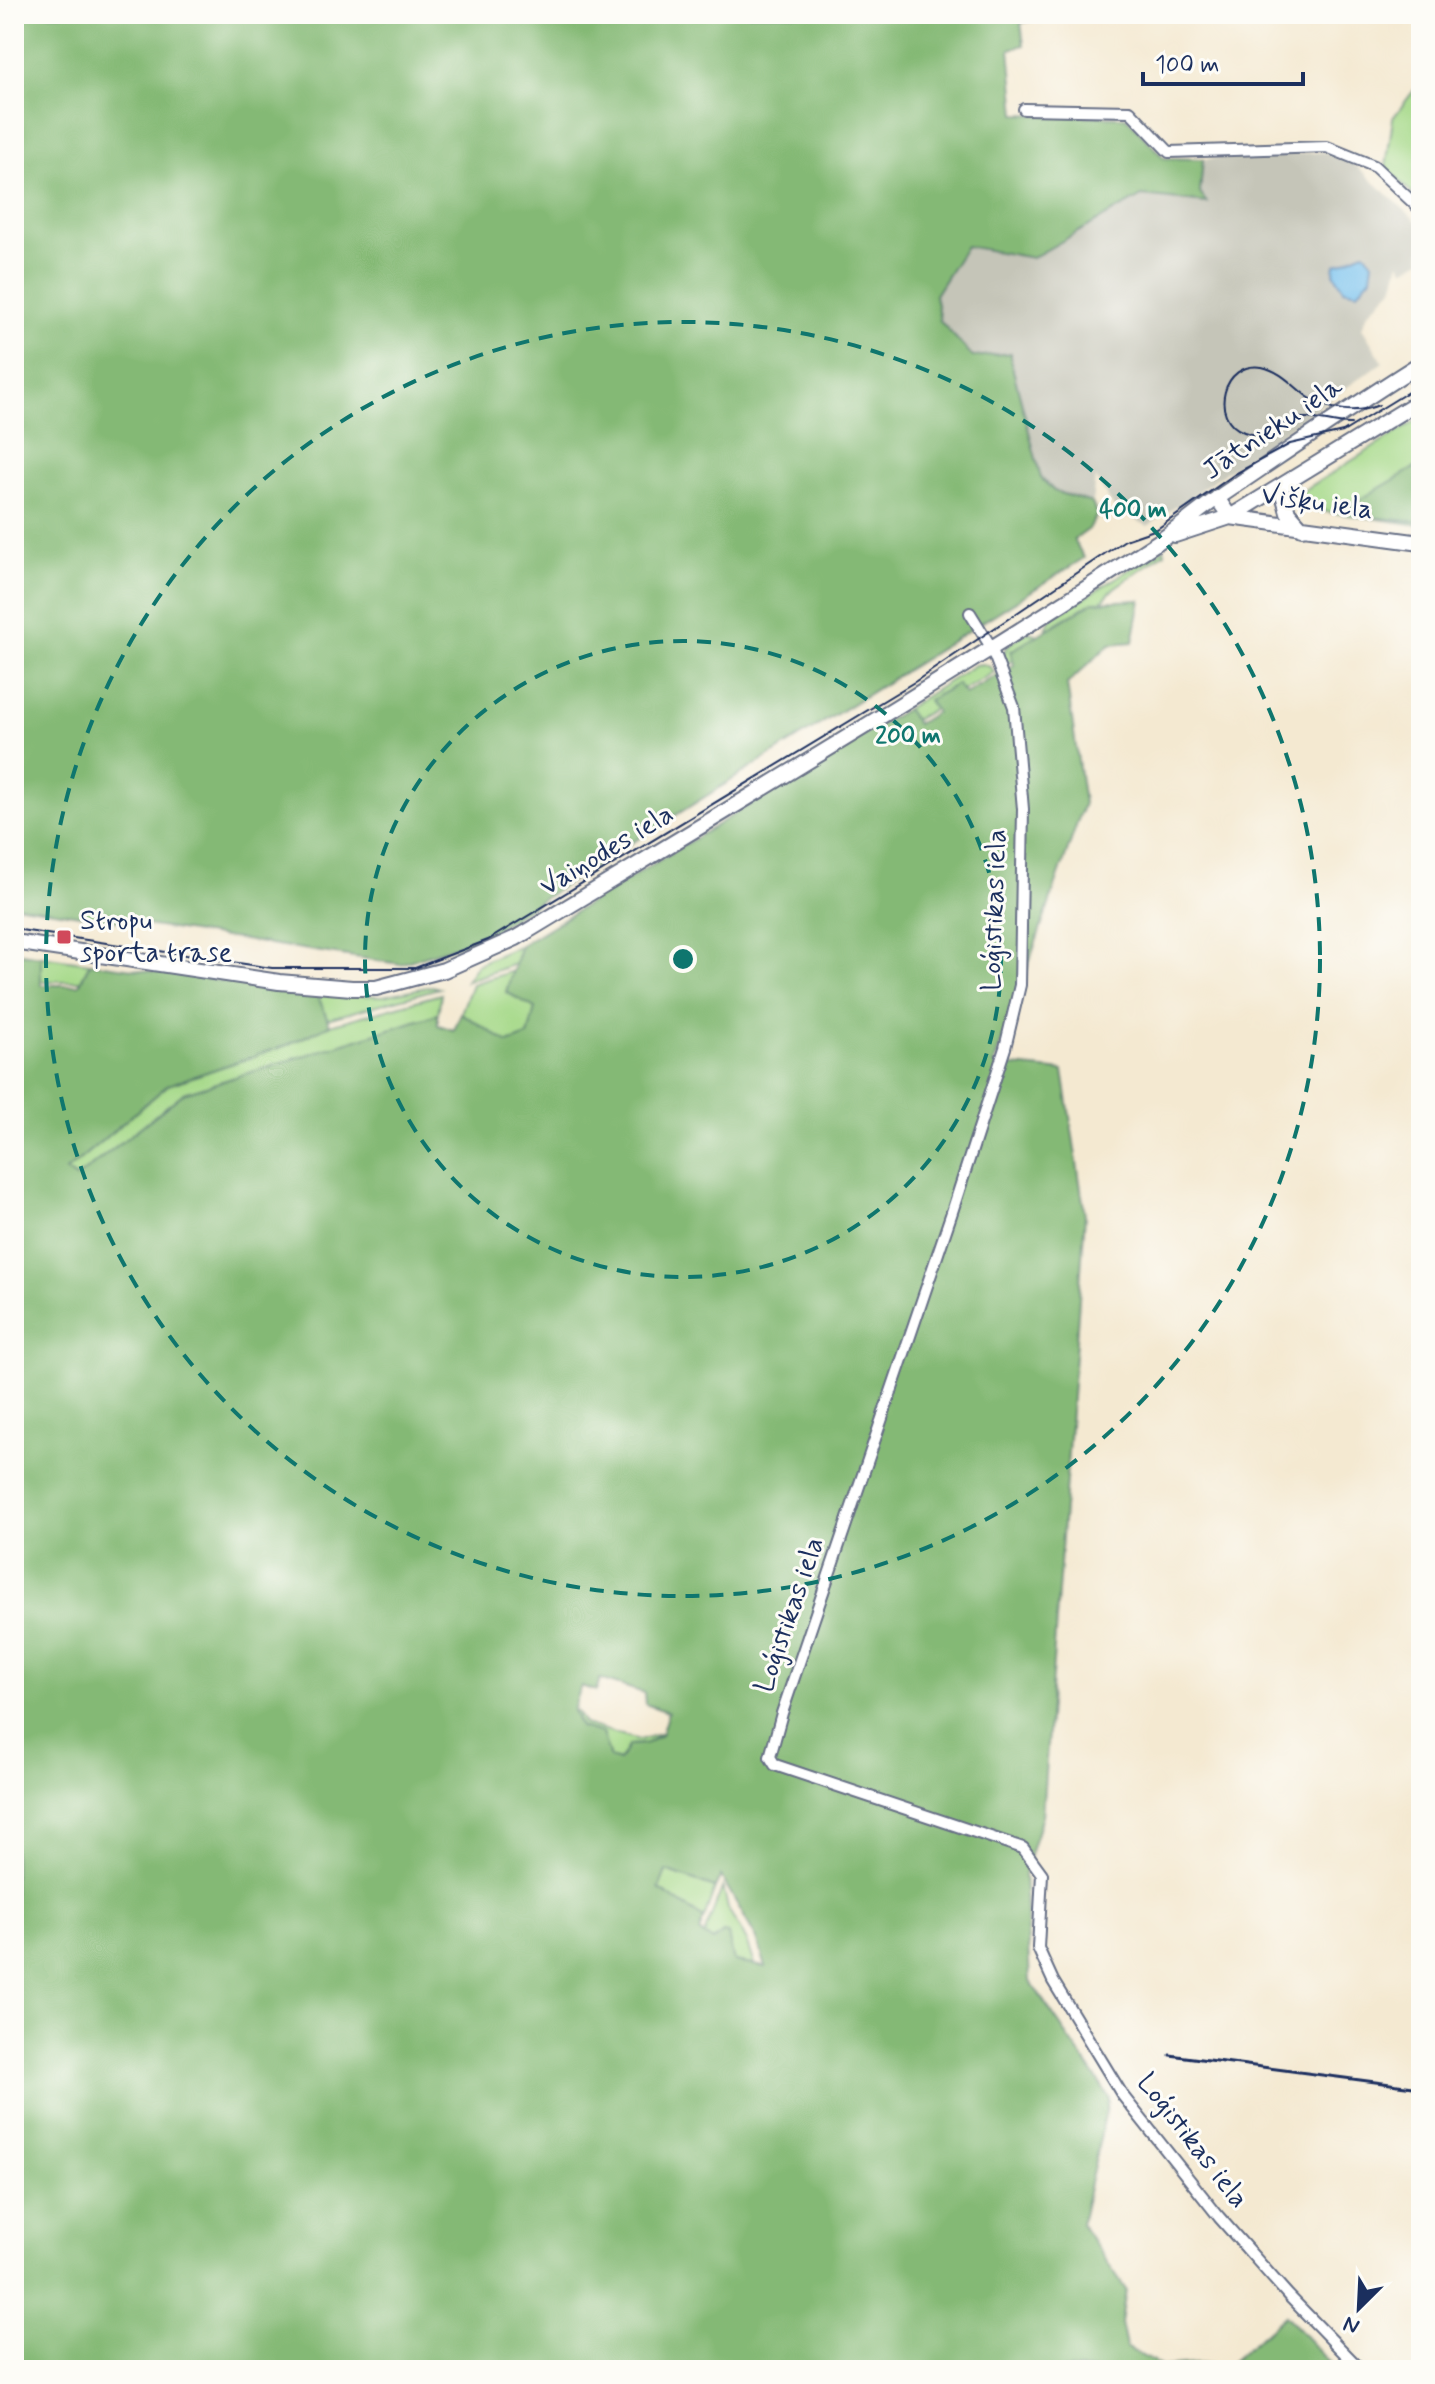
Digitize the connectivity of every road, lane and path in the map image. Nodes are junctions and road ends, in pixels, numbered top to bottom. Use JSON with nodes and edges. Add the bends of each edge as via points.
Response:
{"nodes":[{"id":1,"x":1024,"y":109,"type":"dead end"},
{"id":2,"x":1421,"y":210,"type":"edge"},
{"id":3,"x":1421,"y":363,"type":"edge"},
{"id":4,"x":1421,"y":400,"type":"edge"},
{"id":5,"x":1281,"y":487,"type":"junction"},
{"id":6,"x":1217,"y":498,"type":"junction"},
{"id":7,"x":1230,"y":517,"type":"junction"},
{"id":8,"x":1302,"y":528,"type":"junction"},
{"id":9,"x":1163,"y":539,"type":"junction"},
{"id":10,"x":1421,"y":543,"type":"edge"},
{"id":11,"x":970,"y":613,"type":"dead end"},
{"id":12,"x":991,"y":647,"type":"junction"},
{"id":13,"x":14,"y":942,"type":"edge"},
{"id":14,"x":1361,"y":2370,"type":"edge"}],
"edges":[{"from":1,"to":2,"type":"street","via":[[1130,111],[1169,152],[1327,147],[1374,166]]},
{"from":3,"to":6,"type":"street","name":"Jātnieku iela"},
{"from":4,"to":5,"type":"street","name":"Jātnieku iela"},
{"from":5,"to":7,"type":"street","name":"Jātnieku iela"},
{"from":5,"to":8,"type":"street","via":[[1288,512]]},
{"from":6,"to":7,"type":"street","name":"Višķu iela"},
{"from":6,"to":9,"type":"street","name":"Jātnieku iela"},
{"from":7,"to":8,"type":"street","name":"Višķu iela"},
{"from":7,"to":9,"type":"street","name":"Jātnieku iela"},
{"from":8,"to":10,"type":"street","name":"Višķu iela"},
{"from":9,"to":12,"type":"street","name":"Vaiņodes iela"},
{"from":11,"to":12,"type":"street","name":"Loģistikas iela"},
{"from":12,"to":13,"type":"street","name":"Vaiņodes iela","via":[[516,938],[406,982],[376,988],[308,985]]},
{"from":12,"to":14,"type":"street","name":"Loģistikas iela","via":[[1014,707],[1023,809],[1020,985],[974,1146],[770,1757],[775,1765],[1023,1848],[1042,1874],[1038,1948],[1123,2096],[1219,2217]]}]}
